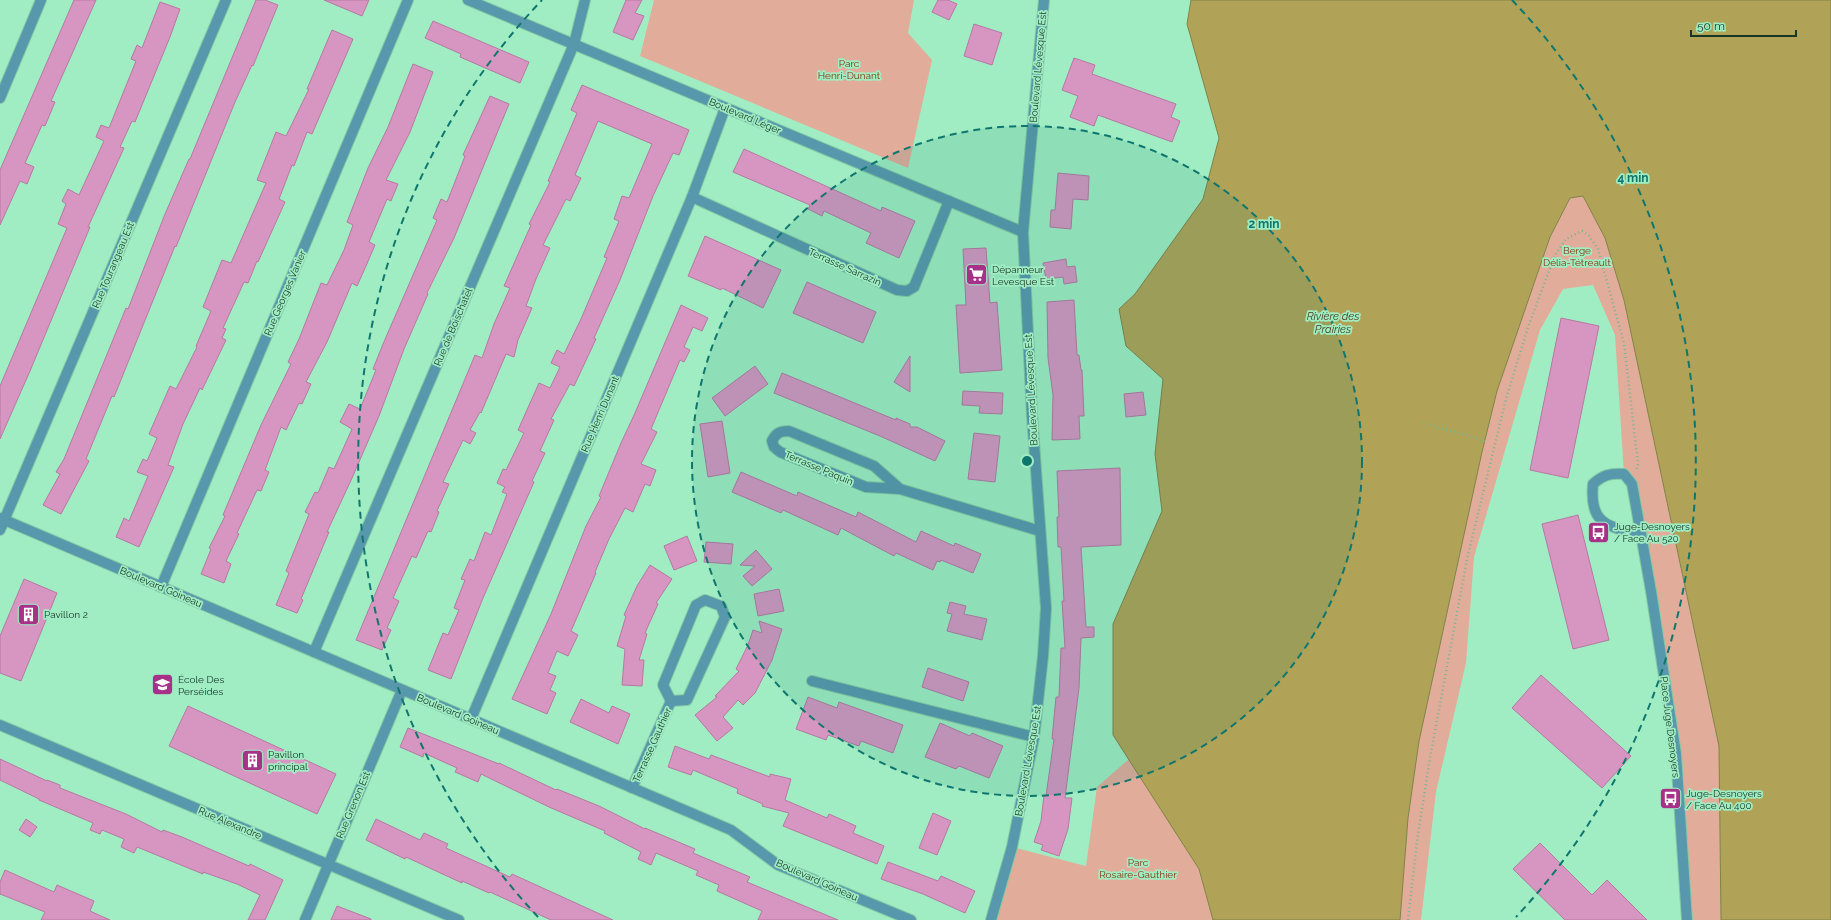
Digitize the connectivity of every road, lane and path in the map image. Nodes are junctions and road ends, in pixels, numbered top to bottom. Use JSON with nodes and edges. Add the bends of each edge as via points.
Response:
{"nodes":[{"id":1,"x":41,"y":0,"type":"edge"},
{"id":2,"x":226,"y":0,"type":"edge"},
{"id":3,"x":408,"y":0,"type":"edge"},
{"id":4,"x":468,"y":0,"type":"edge"},
{"id":5,"x":585,"y":0,"type":"edge"},
{"id":6,"x":1044,"y":0,"type":"edge"},
{"id":7,"x":574,"y":44,"type":"junction"},
{"id":8,"x":0,"y":98,"type":"edge"},
{"id":9,"x":726,"y":108,"type":"junction"},
{"id":10,"x":692,"y":197,"type":"junction"},
{"id":11,"x":949,"y":201,"type":"junction"},
{"id":12,"x":1023,"y":232,"type":"junction"},
{"id":13,"x":1423,"y":423,"type":"dead end"},
{"id":14,"x":1485,"y":441,"type":"dead end"},
{"id":15,"x":1632,"y":484,"type":"junction"},
{"id":16,"x":900,"y":489,"type":"junction"},
{"id":17,"x":2,"y":519,"type":"edge"},
{"id":18,"x":0,"y":530,"type":"edge"},
{"id":19,"x":1040,"y":531,"type":"junction"},
{"id":20,"x":1641,"y":535,"type":"junction"},
{"id":21,"x":161,"y":587,"type":"junction"},
{"id":22,"x":314,"y":652,"type":"junction"},
{"id":23,"x":812,"y":681,"type":"dead end"},
{"id":24,"x":402,"y":690,"type":"junction"},
{"id":25,"x":671,"y":701,"type":"junction"},
{"id":26,"x":471,"y":719,"type":"junction"},
{"id":27,"x":0,"y":725,"type":"edge"},
{"id":28,"x":1034,"y":737,"type":"junction"},
{"id":29,"x":632,"y":788,"type":"junction"},
{"id":30,"x":328,"y":864,"type":"junction"},
{"id":31,"x":305,"y":920,"type":"edge"},
{"id":32,"x":460,"y":920,"type":"edge"},
{"id":33,"x":911,"y":920,"type":"edge"},
{"id":34,"x":991,"y":920,"type":"edge"},
{"id":35,"x":1408,"y":920,"type":"edge"},
{"id":36,"x":1687,"y":920,"type":"edge"}],
"edges":[{"from":1,"to":8,"type":"street"},
{"from":2,"to":17,"type":"street","name":"Rue Tourangeau Est"},
{"from":3,"to":21,"type":"street","name":"Rue Georges Vanier"},
{"from":4,"to":7,"type":"street","name":"Boulevard Léger"},
{"from":5,"to":7,"type":"street","name":"Rue de Boischatel"},
{"from":6,"to":12,"type":"street","name":"Boulevard Lévesque Est"},
{"from":7,"to":9,"type":"street","name":"Boulevard Léger"},
{"from":7,"to":22,"type":"street","name":"Rue de Boischatel"},
{"from":9,"to":10,"type":"street","name":"Rue Henri Dunant"},
{"from":9,"to":11,"type":"street","name":"Boulevard Léger"},
{"from":10,"to":11,"type":"street","name":"Terrasse Sarrazin","via":[[897,290],[907,291],[914,287]]},
{"from":10,"to":26,"type":"street","name":"Rue Henri Dunant"},
{"from":11,"to":12,"type":"street","name":"Boulevard Léger"},
{"from":12,"to":19,"type":"street","name":"Boulevard Lévesque Est"},
{"from":13,"to":14,"type":"path"},
{"from":15,"to":20,"type":"street","name":"Place Juge Desnoyers"},
{"from":15,"to":20,"type":"street","via":[[1624,474],[1611,473],[1600,477],[1593,484],[1594,512],[1606,525]]},
{"from":15,"to":35,"type":"path","via":[[1638,464],[1624,343],[1598,249],[1582,231],[1566,239],[1555,255],[1528,327],[1506,399],[1467,559],[1418,834]]},
{"from":16,"to":16,"type":"street","name":"Terrasse Paquin","via":[[874,466],[789,431],[775,435],[772,441],[780,452],[866,487]]},
{"from":16,"to":19,"type":"street","name":"Terrasse Paquin"},
{"from":17,"to":18,"type":"street","name":"Rue Tourangeau Est"},
{"from":17,"to":21,"type":"street","name":"Boulevard Goineau"},
{"from":19,"to":28,"type":"street","name":"Boulevard Lévesque Est","via":[[1046,608]]},
{"from":20,"to":36,"type":"street","name":"Place Juge Desnoyers","via":[[1676,754]]},
{"from":21,"to":22,"type":"street","name":"Boulevard Goineau"},
{"from":22,"to":24,"type":"street","name":"Boulevard Goineau"},
{"from":23,"to":28,"type":"street"},
{"from":24,"to":26,"type":"street","name":"Boulevard Goineau"},
{"from":24,"to":30,"type":"street","name":"Rue Grenon Est"},
{"from":25,"to":25,"type":"street","name":"Terrasse Gauthier","via":[[687,700],[724,617],[720,606],[705,600],[696,605],[662,685]]},
{"from":25,"to":29,"type":"street","name":"Terrasse Gauthier"},
{"from":26,"to":29,"type":"street","name":"Boulevard Goineau"},
{"from":27,"to":30,"type":"street","name":"Rue Alexandre"},
{"from":28,"to":34,"type":"street","name":"Boulevard Lévesque Est","via":[[1012,847]]},
{"from":29,"to":33,"type":"street","name":"Boulevard Goineau","via":[[731,830],[778,865]]},
{"from":30,"to":31,"type":"street","name":"Rue Grenon Est"},
{"from":30,"to":32,"type":"street","name":"Rue Alexandre"}]}
